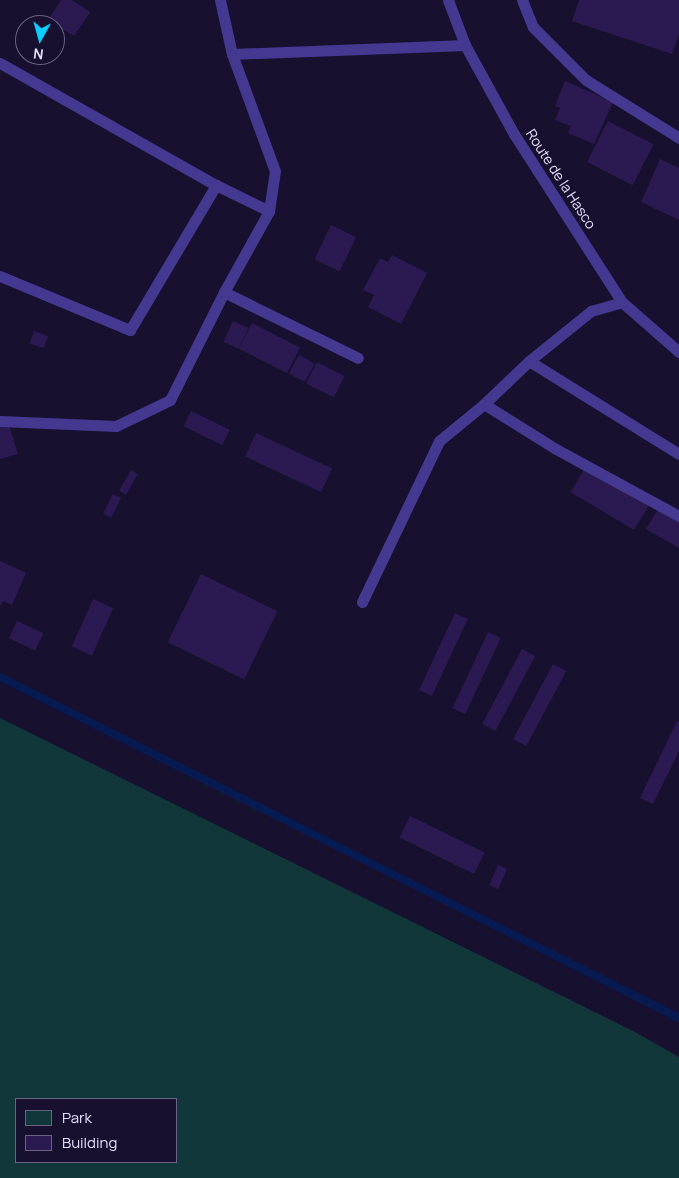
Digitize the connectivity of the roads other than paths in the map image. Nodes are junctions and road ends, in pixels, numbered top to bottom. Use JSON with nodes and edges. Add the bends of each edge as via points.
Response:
{"nodes":[{"id":1,"x":220,"y":0,"type":"edge"},
{"id":2,"x":448,"y":0,"type":"edge"},
{"id":3,"x":522,"y":0,"type":"edge"},
{"id":4,"x":466,"y":44,"type":"junction"},
{"id":5,"x":232,"y":54,"type":"junction"},
{"id":6,"x":0,"y":63,"type":"edge"},
{"id":7,"x":679,"y":138,"type":"edge"},
{"id":8,"x":216,"y":185,"type":"junction"},
{"id":9,"x":269,"y":211,"type":"junction"},
{"id":10,"x":0,"y":276,"type":"edge"},
{"id":11,"x":224,"y":292,"type":"junction"},
{"id":12,"x":622,"y":302,"type":"junction"},
{"id":13,"x":679,"y":352,"type":"edge"},
{"id":14,"x":358,"y":358,"type":"dead end"},
{"id":15,"x":529,"y":361,"type":"junction"},
{"id":16,"x":484,"y":404,"type":"junction"},
{"id":17,"x":0,"y":421,"type":"edge"},
{"id":18,"x":679,"y":454,"type":"edge"},
{"id":19,"x":679,"y":516,"type":"edge"},
{"id":20,"x":362,"y":602,"type":"dead end"}],
"edges":[{"from":1,"to":5,"type":"lane"},
{"from":2,"to":4,"type":"lane","name":"Route de la Hasco"},
{"from":3,"to":7,"type":"lane","via":[[533,27],[586,80]]},
{"from":4,"to":5,"type":"lane"},
{"from":4,"to":12,"type":"lane","name":"Route de la Hasco","via":[[514,134]]},
{"from":5,"to":9,"type":"lane","via":[[275,171]]},
{"from":6,"to":8,"type":"lane"},
{"from":8,"to":9,"type":"lane"},
{"from":8,"to":10,"type":"lane","via":[[130,330]]},
{"from":9,"to":11,"type":"lane"},
{"from":11,"to":14,"type":"lane"},
{"from":11,"to":17,"type":"lane","via":[[170,400],[116,426]]},
{"from":12,"to":13,"type":"lane","name":"Route de la Hasco"},
{"from":12,"to":15,"type":"lane","via":[[591,311]]},
{"from":15,"to":16,"type":"lane"},
{"from":15,"to":18,"type":"lane"},
{"from":16,"to":19,"type":"lane","via":[[556,450]]},
{"from":16,"to":20,"type":"lane","via":[[439,441]]}]}
